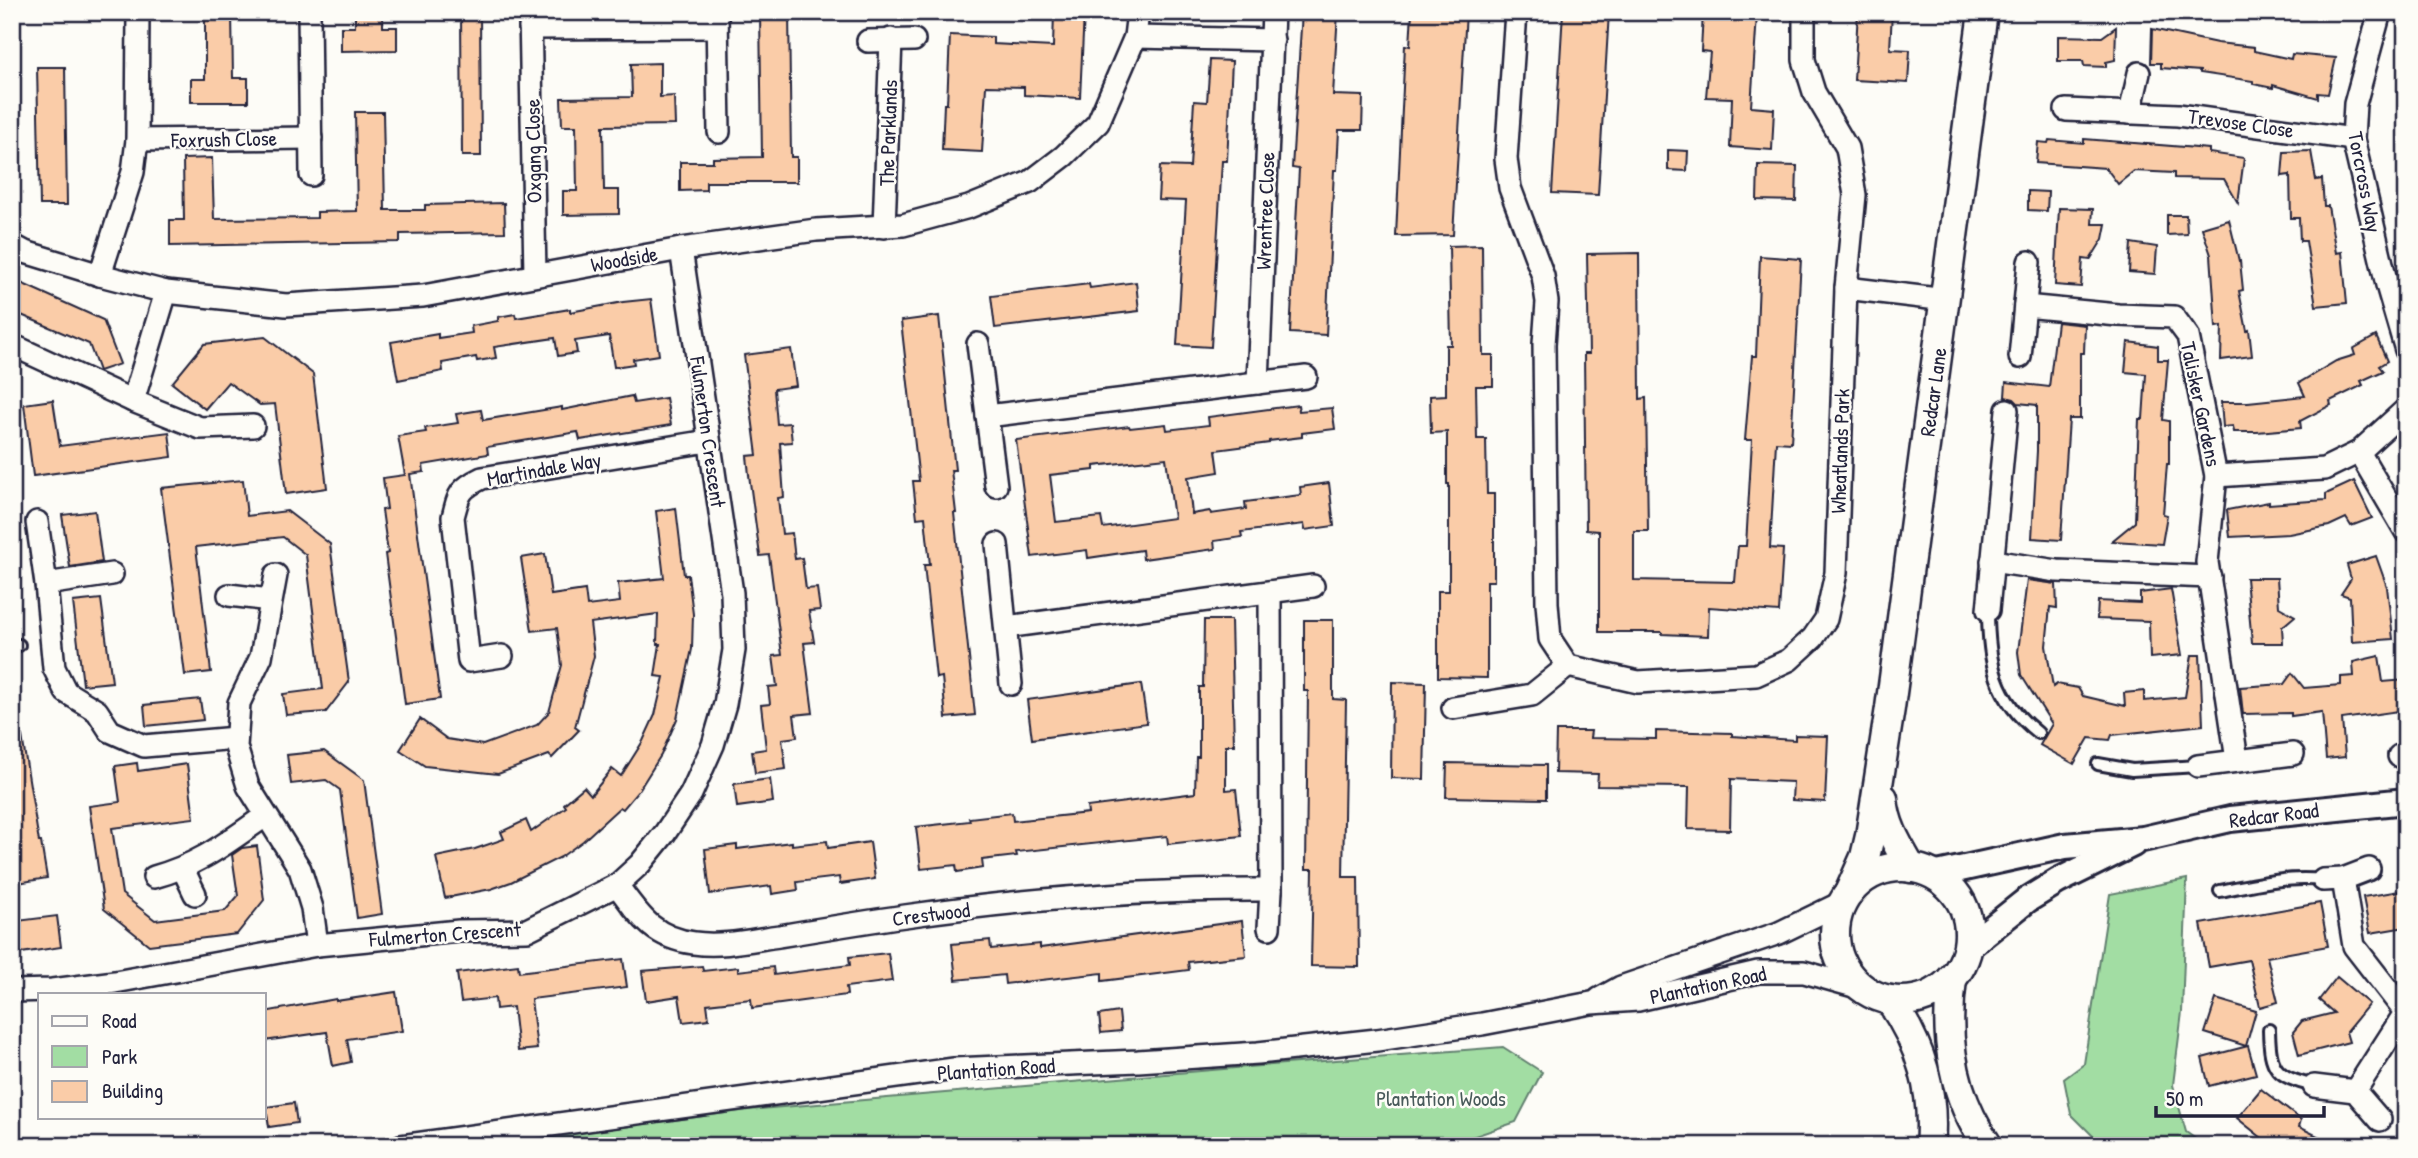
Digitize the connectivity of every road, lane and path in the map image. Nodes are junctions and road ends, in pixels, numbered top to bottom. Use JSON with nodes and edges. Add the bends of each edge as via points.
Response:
{"nodes":[{"id":1,"x":138,"y":12,"type":"edge"},
{"id":2,"x":309,"y":12,"type":"edge"},
{"id":3,"x":1138,"y":12,"type":"edge"},
{"id":4,"x":1273,"y":12,"type":"edge"},
{"id":5,"x":1516,"y":12,"type":"edge"},
{"id":6,"x":1804,"y":12,"type":"edge"},
{"id":7,"x":1983,"y":12,"type":"edge"},
{"id":8,"x":2380,"y":12,"type":"edge"},
{"id":9,"x":717,"y":19,"type":"edge"},
{"id":10,"x":530,"y":20,"type":"edge"},
{"id":11,"x":1135,"y":37,"type":"junction"},
{"id":12,"x":891,"y":39,"type":"junction"},
{"id":13,"x":914,"y":40,"type":"dead end"},
{"id":14,"x":1273,"y":40,"type":"junction"},
{"id":15,"x":868,"y":41,"type":"dead end"},
{"id":16,"x":2139,"y":73,"type":"dead end"},
{"id":17,"x":2066,"y":110,"type":"dead end"},
{"id":18,"x":2130,"y":113,"type":"junction"},
{"id":19,"x":719,"y":132,"type":"dead end"},
{"id":20,"x":311,"y":138,"type":"junction"},
{"id":21,"x":2353,"y":139,"type":"junction"},
{"id":22,"x":137,"y":140,"type":"junction"},
{"id":23,"x":311,"y":175,"type":"dead end"},
{"id":24,"x":884,"y":227,"type":"junction"},
{"id":25,"x":12,"y":245,"type":"edge"},
{"id":26,"x":681,"y":248,"type":"junction"},
{"id":27,"x":2029,"y":262,"type":"dead end"},
{"id":28,"x":100,"y":275,"type":"junction"},
{"id":29,"x":535,"y":275,"type":"junction"},
{"id":30,"x":1846,"y":288,"type":"junction"},
{"id":31,"x":166,"y":292,"type":"junction"},
{"id":32,"x":1946,"y":300,"type":"junction"},
{"id":33,"x":2025,"y":306,"type":"junction"},
{"id":34,"x":978,"y":344,"type":"dead end"},
{"id":35,"x":12,"y":345,"type":"edge"},
{"id":36,"x":2406,"y":350,"type":"edge"},
{"id":37,"x":2020,"y":357,"type":"dead end"},
{"id":38,"x":1306,"y":377,"type":"dead end"},
{"id":39,"x":1258,"y":383,"type":"junction"},
{"id":40,"x":133,"y":401,"type":"junction"},
{"id":41,"x":2406,"y":409,"type":"edge"},
{"id":42,"x":2007,"y":410,"type":"dead end"},
{"id":43,"x":987,"y":416,"type":"junction"},
{"id":44,"x":253,"y":426,"type":"dead end"},
{"id":45,"x":708,"y":441,"type":"junction"},
{"id":46,"x":2359,"y":452,"type":"junction"},
{"id":47,"x":2216,"y":476,"type":"junction"},
{"id":48,"x":996,"y":486,"type":"dead end"},
{"id":49,"x":37,"y":522,"type":"dead end"},
{"id":50,"x":2406,"y":532,"type":"edge"},
{"id":51,"x":998,"y":544,"type":"dead end"},
{"id":52,"x":1992,"y":561,"type":"junction"},
{"id":53,"x":112,"y":574,"type":"dead end"},
{"id":54,"x":276,"y":575,"type":"dead end"},
{"id":55,"x":2210,"y":577,"type":"junction"},
{"id":56,"x":46,"y":584,"type":"junction"},
{"id":57,"x":1313,"y":586,"type":"dead end"},
{"id":58,"x":1270,"y":592,"type":"junction"},
{"id":59,"x":229,"y":595,"type":"dead end"},
{"id":60,"x":270,"y":600,"type":"junction"},
{"id":61,"x":1988,"y":610,"type":"joint"},
{"id":62,"x":1006,"y":627,"type":"junction"},
{"id":63,"x":502,"y":656,"type":"dead end"},
{"id":64,"x":1568,"y":666,"type":"junction"},
{"id":65,"x":1011,"y":684,"type":"dead end"},
{"id":66,"x":1453,"y":708,"type":"dead end"},
{"id":67,"x":2038,"y":733,"type":"dead end"},
{"id":68,"x":236,"y":738,"type":"junction"},
{"id":69,"x":2293,"y":754,"type":"dead end"},
{"id":70,"x":2237,"y":760,"type":"junction"},
{"id":71,"x":2098,"y":764,"type":"dead end"},
{"id":72,"x":2199,"y":766,"type":"joint"},
{"id":73,"x":1880,"y":770,"type":"junction"},
{"id":74,"x":2406,"y":802,"type":"edge"},
{"id":75,"x":265,"y":816,"type":"junction"},
{"id":76,"x":2143,"y":839,"type":"junction"},
{"id":77,"x":183,"y":869,"type":"junction"},
{"id":78,"x":2368,"y":869,"type":"dead end"},
{"id":79,"x":1922,"y":871,"type":"junction"},
{"id":80,"x":154,"y":877,"type":"dead end"},
{"id":81,"x":2333,"y":879,"type":"junction"},
{"id":82,"x":617,"y":885,"type":"junction"},
{"id":83,"x":1271,"y":890,"type":"junction"},
{"id":84,"x":2220,"y":891,"type":"dead end"},
{"id":85,"x":195,"y":894,"type":"dead end"},
{"id":86,"x":1846,"y":897,"type":"junction"},
{"id":87,"x":1269,"y":928,"type":"dead end"},
{"id":88,"x":317,"y":945,"type":"junction"},
{"id":89,"x":1968,"y":947,"type":"junction"},
{"id":90,"x":1952,"y":979,"type":"junction"},
{"id":91,"x":1864,"y":989,"type":"junction"},
{"id":92,"x":12,"y":991,"type":"edge"},
{"id":93,"x":1890,"y":1000,"type":"junction"},
{"id":94,"x":1591,"y":1003,"type":"junction"},
{"id":95,"x":2405,"y":1013,"type":"edge"},
{"id":96,"x":2269,"y":1030,"type":"dead end"},
{"id":97,"x":2314,"y":1086,"type":"joint"},
{"id":98,"x":2355,"y":1091,"type":"junction"},
{"id":99,"x":2380,"y":1120,"type":"dead end"},
{"id":100,"x":401,"y":1146,"type":"edge"},
{"id":101,"x":1930,"y":1146,"type":"edge"},
{"id":102,"x":1988,"y":1146,"type":"edge"}],
"edges":[{"from":1,"to":22,"type":"street"},
{"from":2,"to":20,"type":"street"},
{"from":3,"to":11,"type":"street","name":"Woodside"},
{"from":4,"to":14,"type":"street","name":"Wrentree Close"},
{"from":5,"to":64,"type":"street","via":[[1506,159],[1510,188],[1543,276],[1547,302],[1547,603],[1550,639]]},
{"from":6,"to":30,"type":"street","name":"Wheatlands Park","via":[[1804,61],[1814,92],[1847,148],[1855,195]]},
{"from":7,"to":32,"type":"main road","name":"Redcar Lane"},
{"from":8,"to":21,"type":"street","name":"Torcross Way","via":[[2355,104]]},
{"from":9,"to":10,"type":"street","name":"Oxgang Close"},
{"from":9,"to":19,"type":"street","name":"Oxgang Close"},
{"from":10,"to":29,"type":"street","name":"Oxgang Close"},
{"from":11,"to":14,"type":"street"},
{"from":11,"to":24,"type":"street","name":"Woodside","via":[[1098,122],[1030,182],[969,207]]},
{"from":12,"to":13,"type":"street"},
{"from":12,"to":15,"type":"street"},
{"from":12,"to":24,"type":"street","name":"The Parklands"},
{"from":14,"to":39,"type":"street","name":"Wrentree Close"},
{"from":16,"to":18,"type":"street"},
{"from":17,"to":18,"type":"street","name":"Trevose Close"},
{"from":18,"to":21,"type":"street","name":"Trevose Close","via":[[2178,115]]},
{"from":20,"to":22,"type":"street","name":"Foxrush Close"},
{"from":20,"to":23,"type":"street"},
{"from":21,"to":36,"type":"street","name":"Torcross Way","via":[[2386,285]]},
{"from":22,"to":28,"type":"street","via":[[133,172]]},
{"from":24,"to":26,"type":"street","name":"Woodside","via":[[816,230]]},
{"from":25,"to":28,"type":"street","name":"Woodside"},
{"from":26,"to":29,"type":"street","name":"Woodside"},
{"from":26,"to":45,"type":"street","name":"Fulmerton Crescent"},
{"from":27,"to":33,"type":"street"},
{"from":28,"to":31,"type":"street","name":"Woodside"},
{"from":29,"to":31,"type":"street","name":"Woodside","via":[[423,296],[335,303],[286,305]]},
{"from":30,"to":32,"type":"street"},
{"from":30,"to":64,"type":"street","name":"Wheatlands Park","via":[[1836,573],[1826,619],[1813,638],[1789,660],[1756,675],[1638,682]]},
{"from":31,"to":40,"type":"street"},
{"from":32,"to":73,"type":"main road","name":"Redcar Lane"},
{"from":33,"to":37,"type":"street"},
{"from":33,"to":47,"type":"street","name":"Talisker Gardens","via":[[2174,317],[2189,336]]},
{"from":34,"to":43,"type":"street"},
{"from":35,"to":40,"type":"street"},
{"from":38,"to":39,"type":"street"},
{"from":39,"to":43,"type":"street"},
{"from":40,"to":44,"type":"street","via":[[201,428]]},
{"from":41,"to":46,"type":"street","name":"Talisker Gardens"},
{"from":42,"to":52,"type":"street"},
{"from":43,"to":48,"type":"street"},
{"from":45,"to":63,"type":"street","name":"Martindale Way","via":[[482,478],[463,487],[453,517],[470,661]]},
{"from":45,"to":82,"type":"street","name":"Fulmerton Crescent","via":[[732,593],[734,650],[725,704],[691,794],[640,864]]},
{"from":46,"to":47,"type":"street","name":"Talisker Gardens","via":[[2324,469]]},
{"from":46,"to":50,"type":"street"},
{"from":47,"to":55,"type":"street","name":"Talisker Gardens","via":[[2207,562]]},
{"from":49,"to":56,"type":"street"},
{"from":51,"to":62,"type":"street"},
{"from":52,"to":55,"type":"street","via":[[2057,571]]},
{"from":52,"to":61,"type":"street"},
{"from":53,"to":56,"type":"street"},
{"from":54,"to":60,"type":"street"},
{"from":55,"to":70,"type":"street","name":"Talisker Gardens"},
{"from":56,"to":68,"type":"street","via":[[54,668],[66,692],[97,711],[110,731],[144,746]]},
{"from":57,"to":58,"type":"street"},
{"from":58,"to":62,"type":"street"},
{"from":58,"to":83,"type":"street"},
{"from":59,"to":60,"type":"street"},
{"from":60,"to":68,"type":"street","via":[[261,657],[239,703]]},
{"from":61,"to":67,"type":"lane","via":[[1993,672],[2010,707]]},
{"from":62,"to":65,"type":"street"},
{"from":64,"to":66,"type":"street","via":[[1532,695]]},
{"from":68,"to":75,"type":"street","via":[[247,786]]},
{"from":69,"to":70,"type":"street"},
{"from":70,"to":72,"type":"street"},
{"from":71,"to":72,"type":"lane","via":[[2132,771]]},
{"from":73,"to":79,"type":"main road","name":"Redcar Lane","via":[[1889,832]]},
{"from":73,"to":86,"type":"main road","name":"Redcar Lane","via":[[1865,858]]},
{"from":74,"to":76,"type":"street","name":"Redcar Road","via":[[2230,819]]},
{"from":75,"to":77,"type":"street"},
{"from":75,"to":88,"type":"street","via":[[300,869]]},
{"from":76,"to":79,"type":"street","name":"Redcar Road","via":[[2065,846]]},
{"from":76,"to":89,"type":"street","name":"Redcar Road","via":[[2027,900]]},
{"from":77,"to":80,"type":"street"},
{"from":77,"to":85,"type":"street"},
{"from":78,"to":81,"type":"street"},
{"from":79,"to":86,"type":"main road","via":[[1884,870],[1859,883]]},
{"from":79,"to":89,"type":"main road","via":[[1950,888],[1963,906],[1969,926]]},
{"from":81,"to":84,"type":"lane","via":[[2299,877]]},
{"from":81,"to":95,"type":"street","via":[[2354,946]]},
{"from":82,"to":83,"type":"street","name":"Crestwood","via":[[643,921],[664,935],[694,943],[731,943],[907,916],[1066,899],[1189,890]]},
{"from":82,"to":88,"type":"street","name":"Fulmerton Crescent","via":[[527,930],[459,931]]},
{"from":83,"to":87,"type":"street"},
{"from":86,"to":91,"type":"main road","via":[[1835,929],[1836,943],[1845,969]]},
{"from":86,"to":94,"type":"street","name":"Plantation Road","via":[[1779,933],[1621,987]]},
{"from":88,"to":92,"type":"street","name":"Fulmerton Crescent","via":[[115,982]]},
{"from":89,"to":90,"type":"main road"},
{"from":90,"to":93,"type":"main road","via":[[1934,993]]},
{"from":90,"to":102,"type":"main road","via":[[1948,1026],[1954,1072]]},
{"from":91,"to":93,"type":"main road"},
{"from":91,"to":94,"type":"street","name":"Plantation Road","via":[[1822,975],[1770,971],[1638,1000]]},
{"from":93,"to":101,"type":"main road","via":[[1922,1060],[1931,1106]]},
{"from":94,"to":100,"type":"street","name":"Plantation Road","via":[[1377,1040],[1129,1062],[954,1069]]},
{"from":95,"to":98,"type":"street"},
{"from":96,"to":97,"type":"lane","via":[[2275,1069],[2288,1080]]},
{"from":97,"to":98,"type":"street"},
{"from":98,"to":99,"type":"street"}]}
